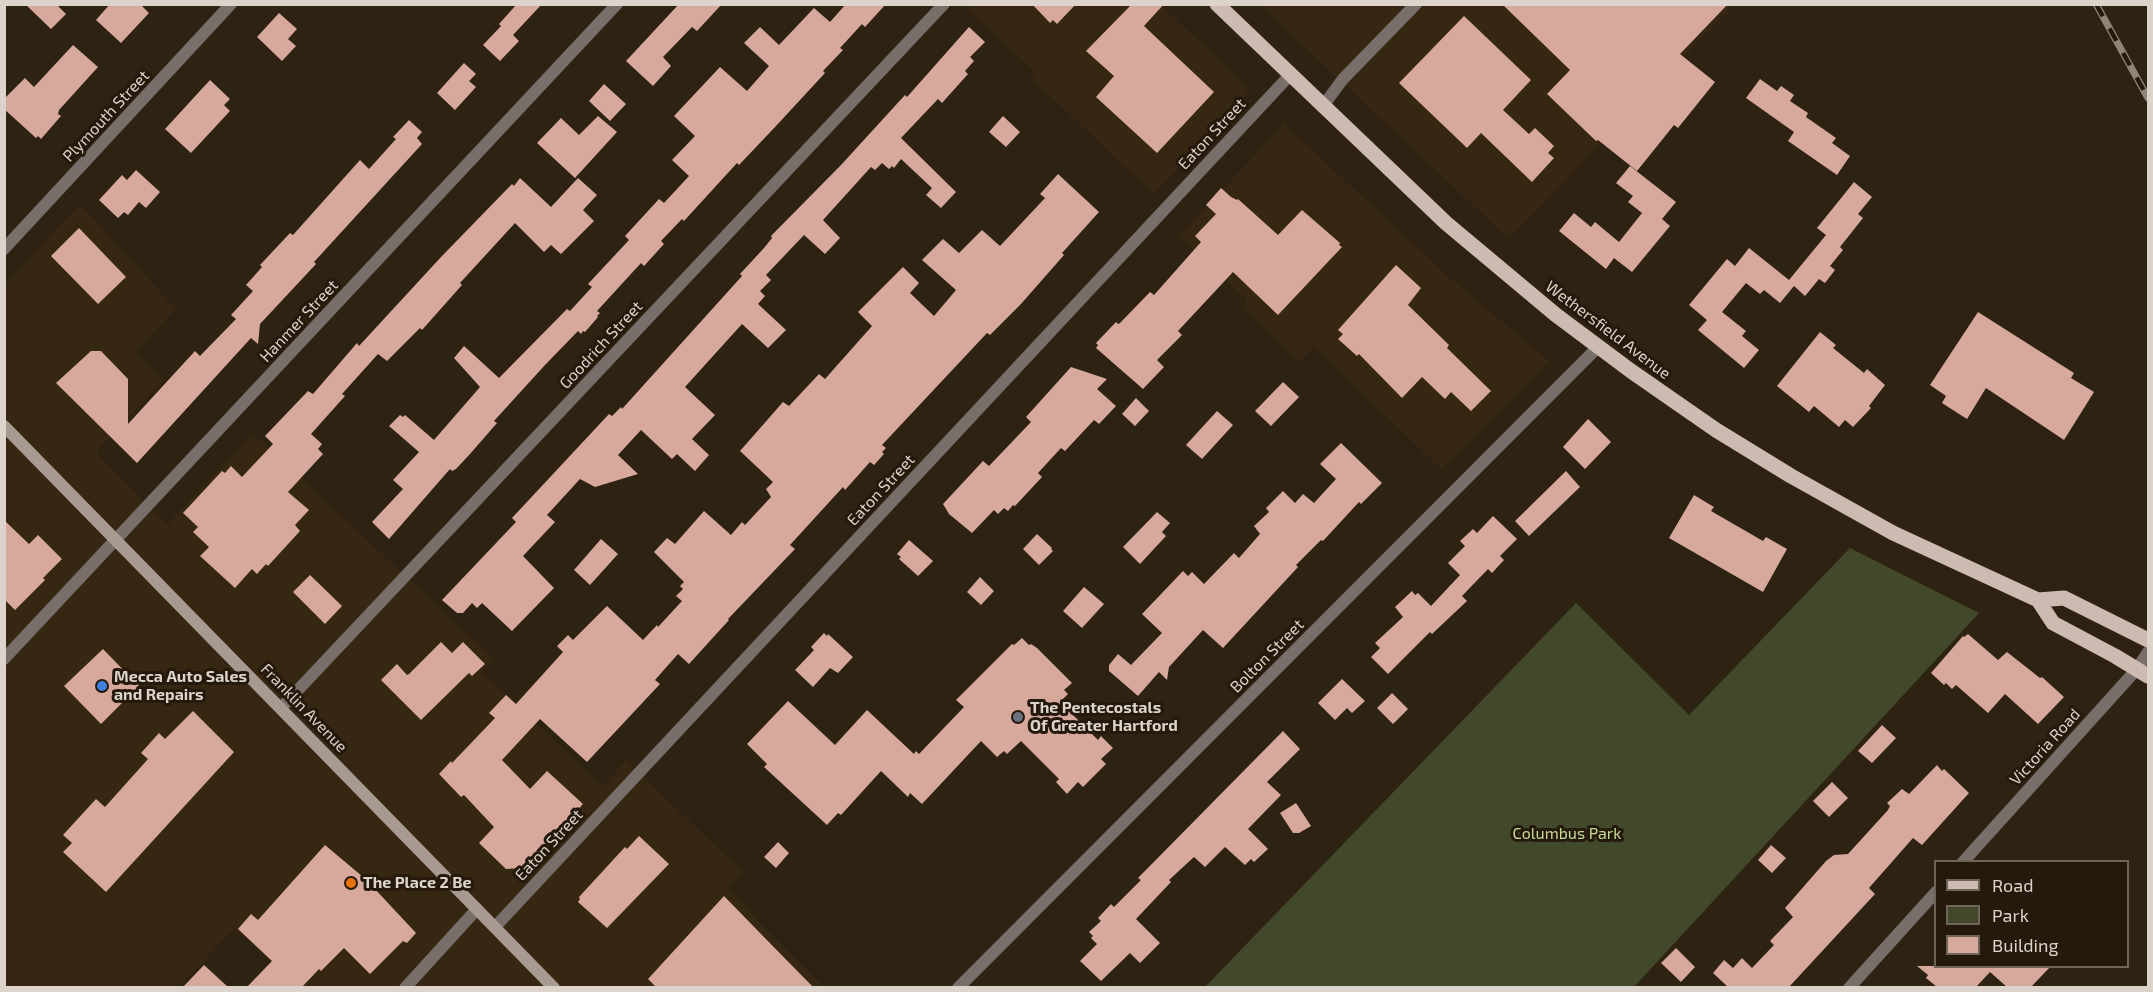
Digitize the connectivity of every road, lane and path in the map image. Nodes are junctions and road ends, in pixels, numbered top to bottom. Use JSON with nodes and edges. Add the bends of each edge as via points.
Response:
{"nodes":[{"id":1,"x":231,"y":4,"type":"edge"},
{"id":2,"x":616,"y":4,"type":"edge"},
{"id":3,"x":944,"y":4,"type":"edge"},
{"id":4,"x":1216,"y":4,"type":"edge"},
{"id":5,"x":1416,"y":4,"type":"edge"},
{"id":6,"x":1290,"y":75,"type":"junction"},
{"id":7,"x":1323,"y":106,"type":"junction"},
{"id":8,"x":4,"y":249,"type":"edge"},
{"id":9,"x":1598,"y":347,"type":"junction"},
{"id":10,"x":4,"y":426,"type":"edge"},
{"id":11,"x":117,"y":540,"type":"junction"},
{"id":12,"x":2038,"y":600,"type":"junction"},
{"id":13,"x":2148,"y":640,"type":"edge"},
{"id":14,"x":2148,"y":652,"type":"edge"},
{"id":15,"x":4,"y":659,"type":"edge"},
{"id":16,"x":2143,"y":672,"type":"edge"},
{"id":17,"x":281,"y":708,"type":"junction"},
{"id":18,"x":1964,"y":860,"type":"edge"},
{"id":19,"x":1934,"y":893,"type":"edge"},
{"id":20,"x":477,"y":909,"type":"junction"},
{"id":21,"x":495,"y":927,"type":"junction"},
{"id":22,"x":405,"y":987,"type":"edge"},
{"id":23,"x":554,"y":987,"type":"edge"},
{"id":24,"x":958,"y":987,"type":"edge"},
{"id":25,"x":1849,"y":987,"type":"edge"}],
"edges":[{"from":1,"to":8,"type":"street","name":"Plymouth Street"},
{"from":2,"to":11,"type":"street","name":"Hanmer Street"},
{"from":3,"to":17,"type":"street","name":"Goodrich Street"},
{"from":4,"to":6,"type":"main road","name":"Wethersfield Avenue"},
{"from":5,"to":7,"type":"street","via":[[1343,79]]},
{"from":6,"to":7,"type":"main road","name":"Wethersfield Avenue"},
{"from":6,"to":21,"type":"street","name":"Eaton Street"},
{"from":7,"to":9,"type":"main road","name":"Wethersfield Avenue","via":[[1459,234]]},
{"from":9,"to":12,"type":"main road","name":"Wethersfield Avenue","via":[[1716,430],[1807,486],[1893,533]]},
{"from":9,"to":24,"type":"street","name":"Bolton Street"},
{"from":10,"to":11,"type":"main road","name":"Franklin Avenue"},
{"from":11,"to":15,"type":"street","name":"Hanmer Street"},
{"from":11,"to":17,"type":"main road","name":"Franklin Avenue"},
{"from":12,"to":13,"type":"main road","via":[[2064,598]]},
{"from":12,"to":16,"type":"main road","via":[[2053,623]]},
{"from":14,"to":16,"type":"street","name":"Victoria Road"},
{"from":16,"to":18,"type":"street","name":"Victoria Road"},
{"from":17,"to":20,"type":"main road","name":"Franklin Avenue"},
{"from":19,"to":25,"type":"street"},
{"from":20,"to":21,"type":"main road","name":"Franklin Avenue"},
{"from":20,"to":22,"type":"street"},
{"from":21,"to":23,"type":"main road","name":"Franklin Avenue"}]}
